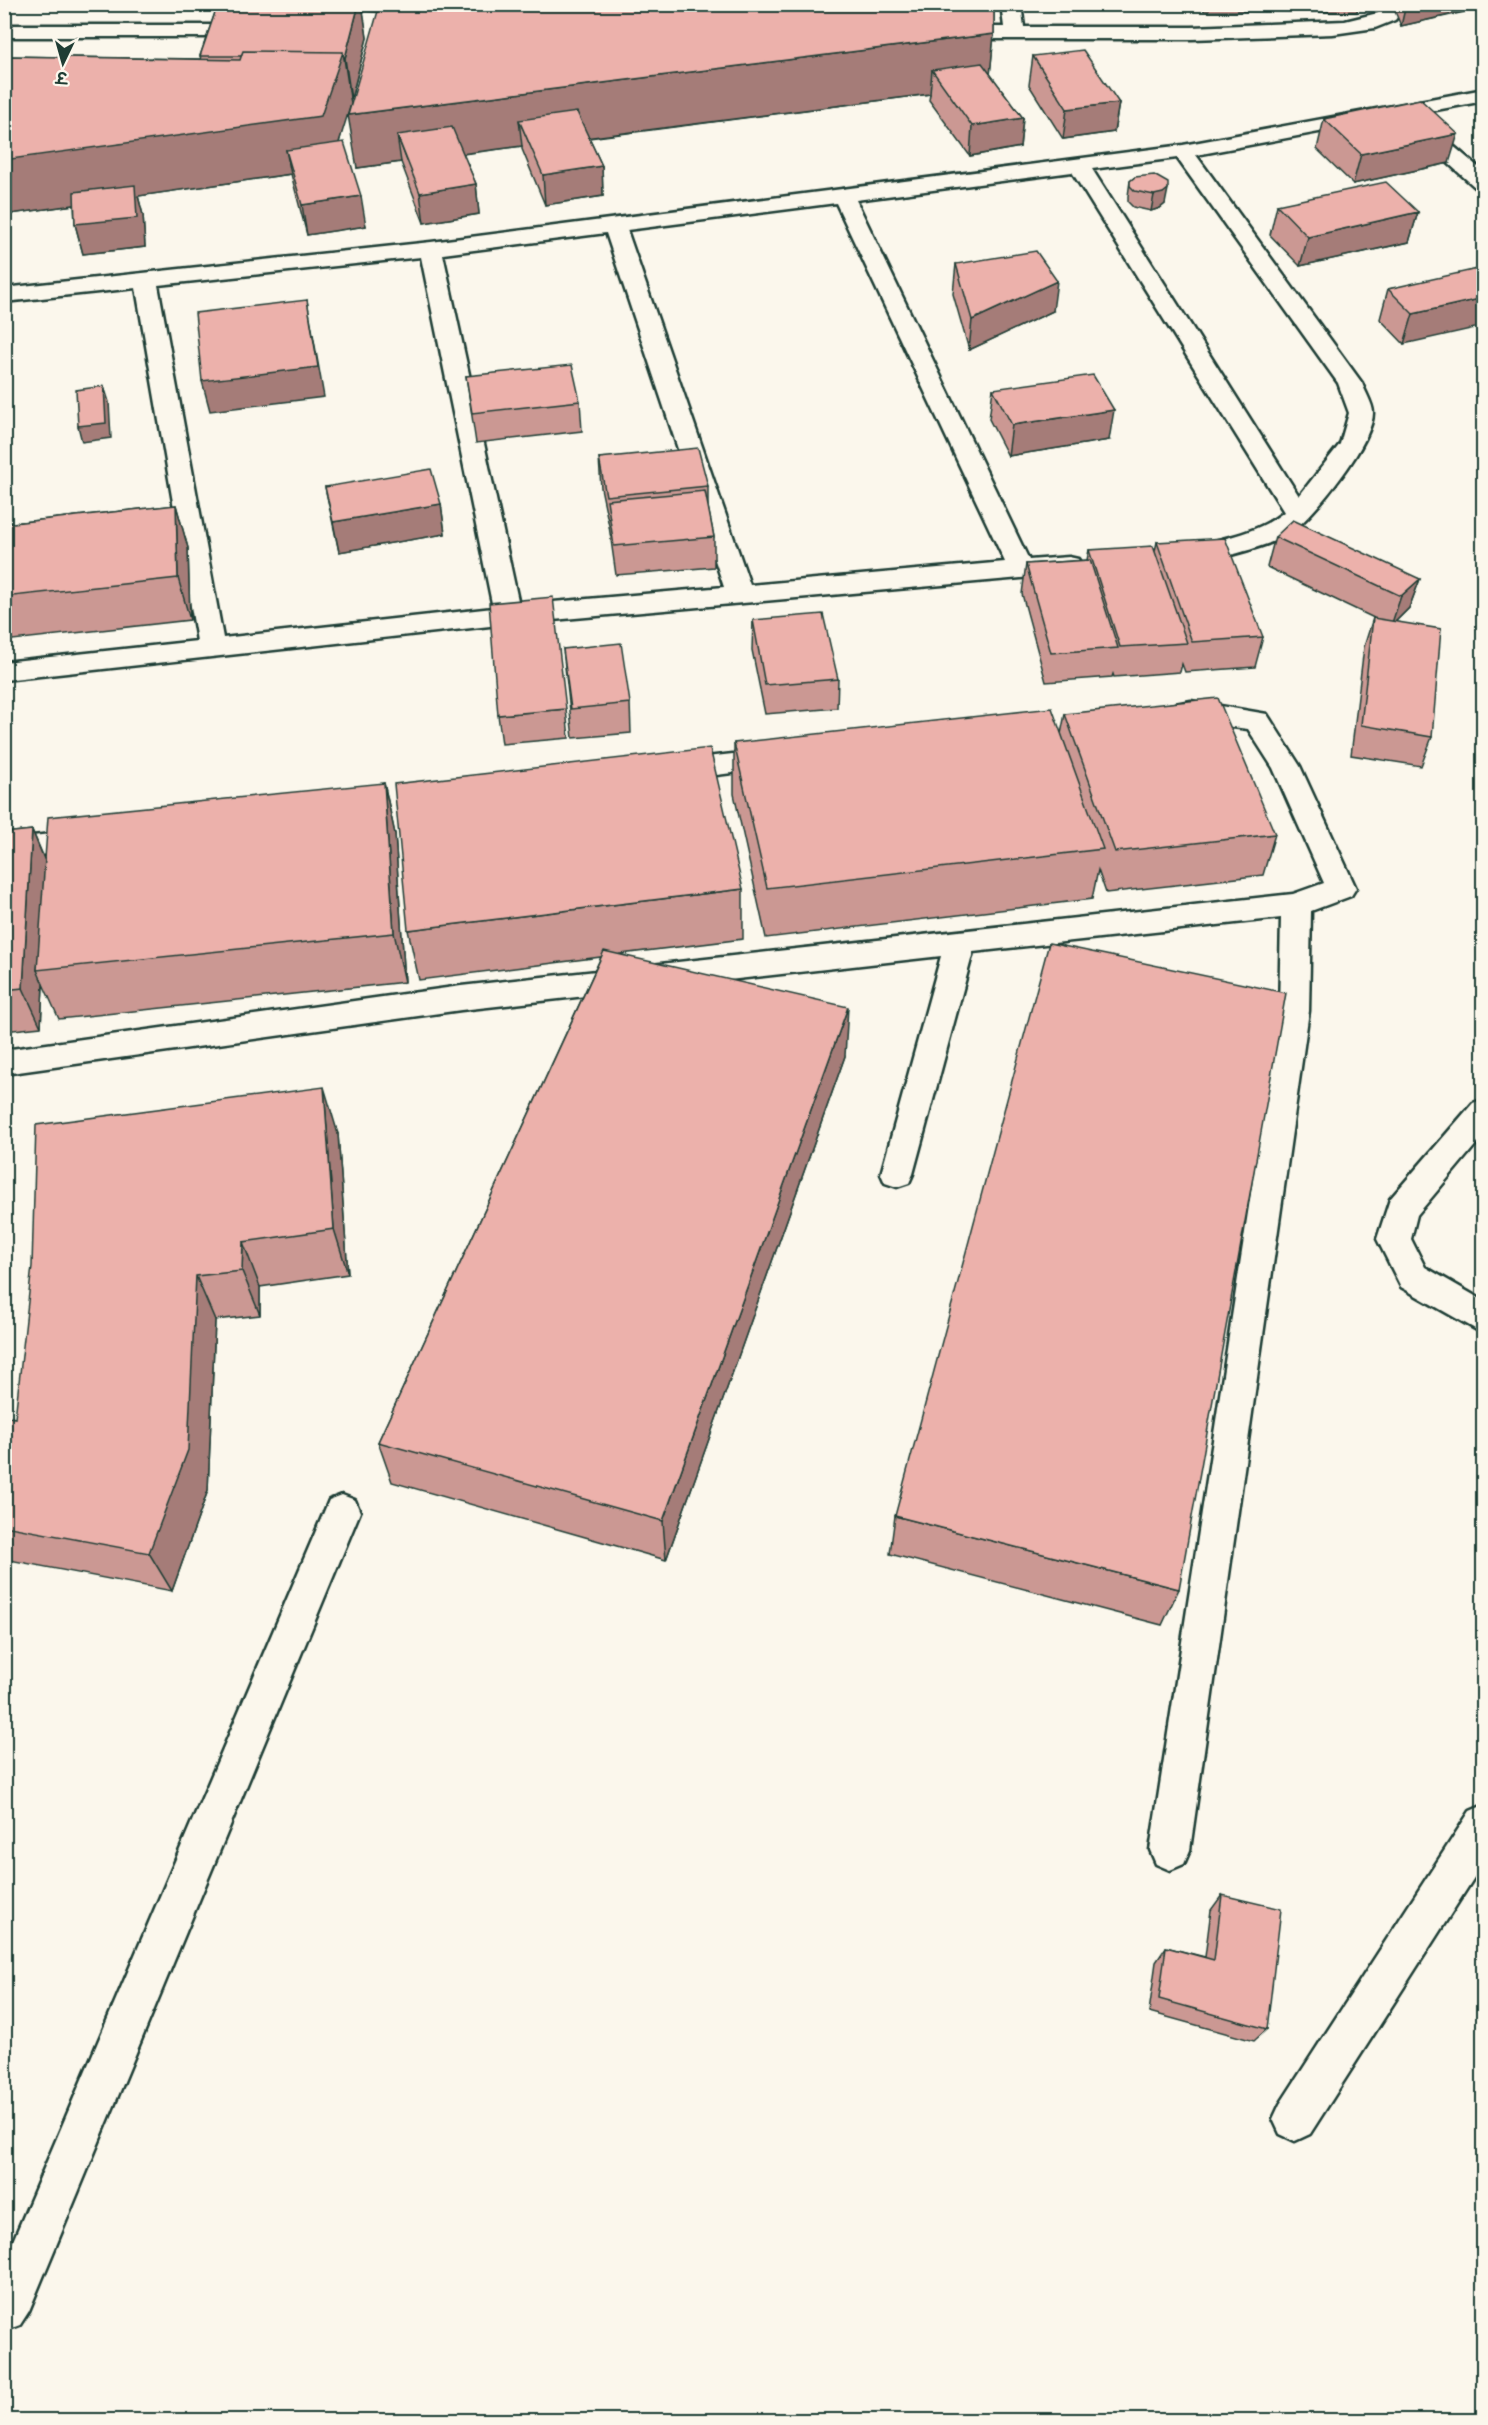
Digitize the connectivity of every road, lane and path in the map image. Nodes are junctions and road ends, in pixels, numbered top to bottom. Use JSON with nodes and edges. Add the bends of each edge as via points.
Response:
{"nodes":[{"id":1,"x":1011,"y":4,"type":"edge"},
{"id":2,"x":1389,"y":4,"type":"edge"},
{"id":3,"x":4,"y":31,"type":"edge"},
{"id":4,"x":278,"y":31,"type":"edge"},
{"id":5,"x":932,"y":33,"type":"edge"},
{"id":6,"x":1015,"y":33,"type":"junction"},
{"id":7,"x":1484,"y":95,"type":"edge"},
{"id":8,"x":1399,"y":109,"type":"junction"},
{"id":9,"x":1183,"y":151,"type":"junction"},
{"id":10,"x":1078,"y":164,"type":"junction"},
{"id":11,"x":1484,"y":183,"type":"edge"},
{"id":12,"x":843,"y":195,"type":"junction"},
{"id":13,"x":614,"y":224,"type":"junction"},
{"id":14,"x":431,"y":249,"type":"junction"},
{"id":15,"x":146,"y":280,"type":"junction"},
{"id":16,"x":4,"y":295,"type":"edge"},
{"id":17,"x":1298,"y":514,"type":"junction"},
{"id":18,"x":1161,"y":557,"type":"edge"},
{"id":19,"x":1091,"y":564,"type":"edge"},
{"id":20,"x":1021,"y":570,"type":"junction"},
{"id":21,"x":740,"y":595,"type":"junction"},
{"id":22,"x":508,"y":615,"type":"junction"},
{"id":23,"x":212,"y":648,"type":"junction"},
{"id":24,"x":4,"y":671,"type":"edge"},
{"id":25,"x":1155,"y":714,"type":"edge"},
{"id":26,"x":799,"y":756,"type":"edge"},
{"id":27,"x":645,"y":774,"type":"edge"},
{"id":28,"x":111,"y":837,"type":"edge"},
{"id":29,"x":4,"y":850,"type":"edge"},
{"id":30,"x":1296,"y":905,"type":"junction"},
{"id":31,"x":960,"y":943,"type":"junction"},
{"id":32,"x":4,"y":1062,"type":"edge"},
{"id":33,"x":1484,"y":1112,"type":"edge"},
{"id":34,"x":897,"y":1174,"type":"dead end"},
{"id":35,"x":1484,"y":1319,"type":"edge"},
{"id":36,"x":342,"y":1512,"type":"dead end"},
{"id":37,"x":1484,"y":1826,"type":"edge"},
{"id":38,"x":1170,"y":1850,"type":"dead end"},
{"id":39,"x":1295,"y":2119,"type":"dead end"},
{"id":40,"x":4,"y":2309,"type":"edge"}],
"edges":[{"from":1,"to":6,"type":"street"},
{"from":2,"to":6,"type":"street","via":[[1389,16],[1356,26],[1228,34]]},
{"from":3,"to":4,"type":"street"},
{"from":5,"to":6,"type":"street"},
{"from":7,"to":8,"type":"street"},
{"from":8,"to":9,"type":"street"},
{"from":8,"to":11,"type":"street"},
{"from":9,"to":10,"type":"street"},
{"from":9,"to":17,"type":"street","via":[[1350,383],[1361,413],[1352,446]]},
{"from":10,"to":12,"type":"street"},
{"from":10,"to":17,"type":"street"},
{"from":12,"to":13,"type":"street"},
{"from":12,"to":20,"type":"street"},
{"from":13,"to":14,"type":"street"},
{"from":13,"to":21,"type":"street"},
{"from":14,"to":15,"type":"street"},
{"from":14,"to":22,"type":"street"},
{"from":15,"to":16,"type":"street"},
{"from":15,"to":23,"type":"street"},
{"from":17,"to":18,"type":"street","via":[[1279,529],[1208,553]]},
{"from":19,"to":20,"type":"street"},
{"from":20,"to":21,"type":"street"},
{"from":21,"to":22,"type":"street"},
{"from":22,"to":23,"type":"street"},
{"from":23,"to":24,"type":"street"},
{"from":25,"to":30,"type":"street","via":[[1191,710],[1257,721],[1286,766],[1341,888]]},
{"from":26,"to":27,"type":"street"},
{"from":28,"to":29,"type":"street"},
{"from":30,"to":31,"type":"street"},
{"from":30,"to":38,"type":"street","via":[[1294,1011]]},
{"from":31,"to":32,"type":"street","via":[[461,998]]},
{"from":31,"to":34,"type":"street"},
{"from":33,"to":35,"type":"street","via":[[1402,1209],[1394,1239],[1413,1277]]},
{"from":36,"to":40,"type":"street"},
{"from":37,"to":39,"type":"street"}]}
